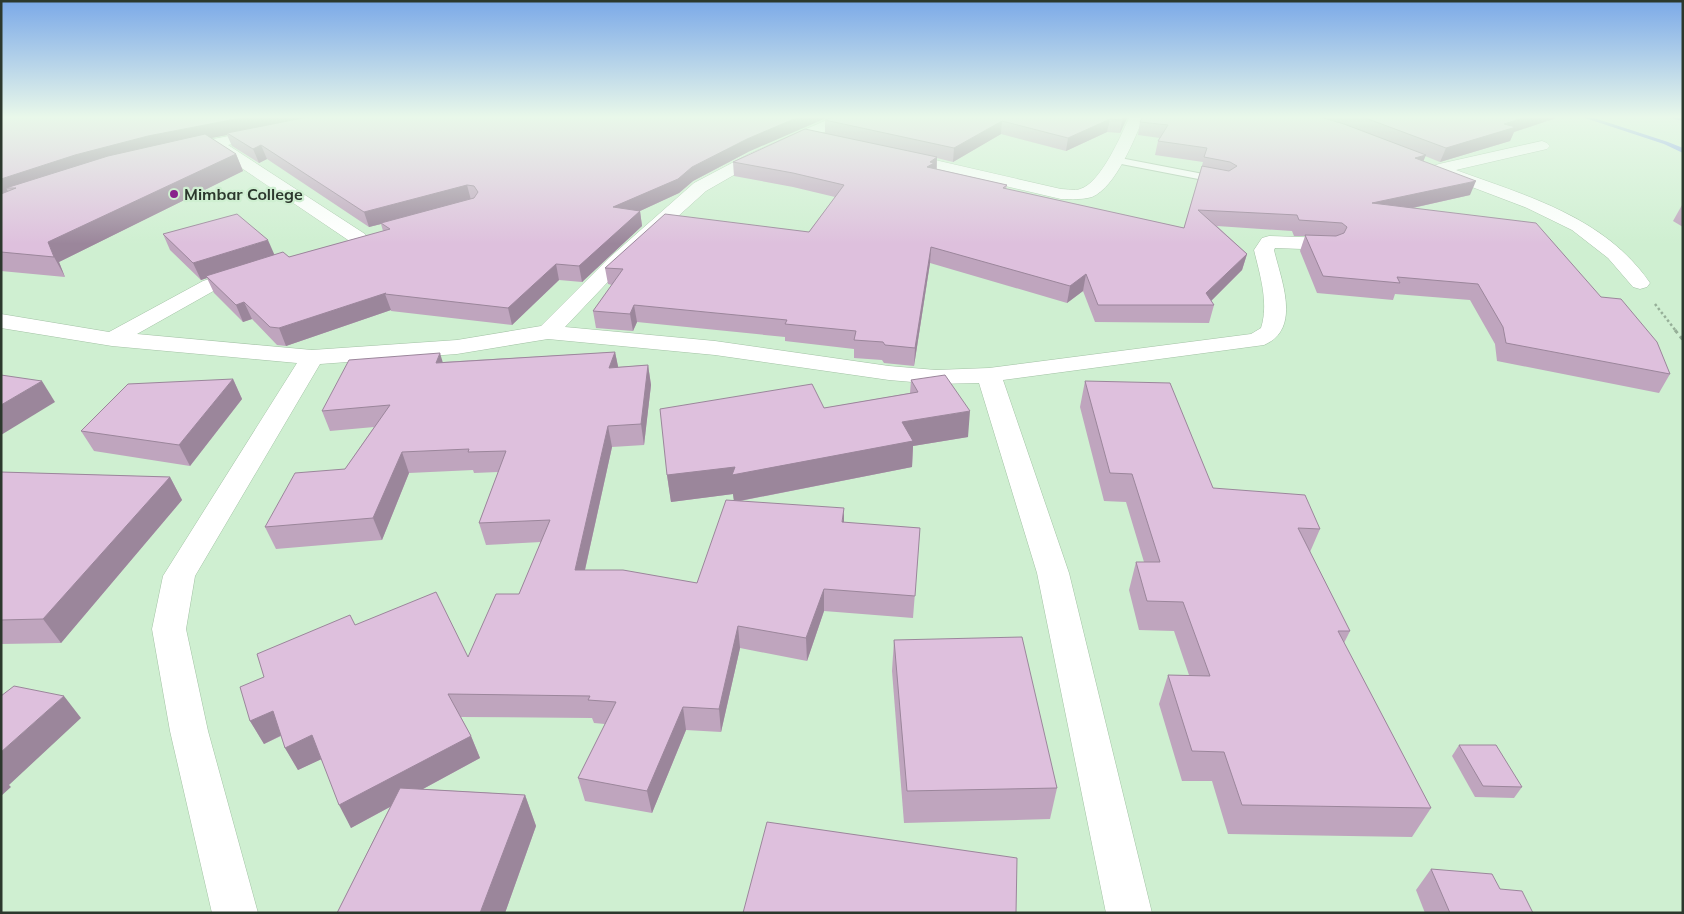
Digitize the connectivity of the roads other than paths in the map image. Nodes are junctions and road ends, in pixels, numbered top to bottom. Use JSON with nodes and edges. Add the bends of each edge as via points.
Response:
{"nodes":[{"id":1,"x":240,"y":159,"type":"edge"},
{"id":2,"x":755,"y":159,"type":"edge"},
{"id":3,"x":911,"y":159,"type":"edge"},
{"id":4,"x":1473,"y":159,"type":"edge"},
{"id":5,"x":1115,"y":160,"type":"joint"},
{"id":6,"x":1226,"y":181,"type":"edge"},
{"id":7,"x":1330,"y":244,"type":"edge"},
{"id":8,"x":331,"y":246,"type":"edge"},
{"id":9,"x":260,"y":268,"type":"edge"},
{"id":10,"x":1640,"y":283,"type":"road end"},
{"id":11,"x":1,"y":321,"type":"edge"},
{"id":12,"x":548,"y":332,"type":"junction"},
{"id":13,"x":112,"y":339,"type":"junction"},
{"id":14,"x":312,"y":357,"type":"junction"},
{"id":15,"x":989,"y":375,"type":"junction"},
{"id":16,"x":235,"y":913,"type":"edge"},
{"id":17,"x":1129,"y":913,"type":"edge"}],
"edges":[{"from":1,"to":8,"type":"street","via":[[367,235]]},
{"from":2,"to":12,"type":"street","via":[[700,187],[616,262]]},
{"from":3,"to":5,"type":"street","via":[[1072,195],[1093,188]]},
{"from":4,"to":10,"type":"street","via":[[1433,166],[1583,229],[1615,254]]},
{"from":5,"to":6,"type":"lane"},
{"from":7,"to":15,"type":"street","via":[[1270,242],[1266,246],[1273,328],[1256,340]]},
{"from":9,"to":13,"type":"street","via":[[210,285]]},
{"from":11,"to":13,"type":"street"},
{"from":12,"to":14,"type":"street","via":[[457,347]]},
{"from":12,"to":15,"type":"street","via":[[715,348],[889,373],[936,377]]},
{"from":13,"to":14,"type":"street"},
{"from":14,"to":16,"type":"street","via":[[179,576],[169,629],[189,731]]},
{"from":15,"to":17,"type":"street","via":[[1053,573]]}]}
